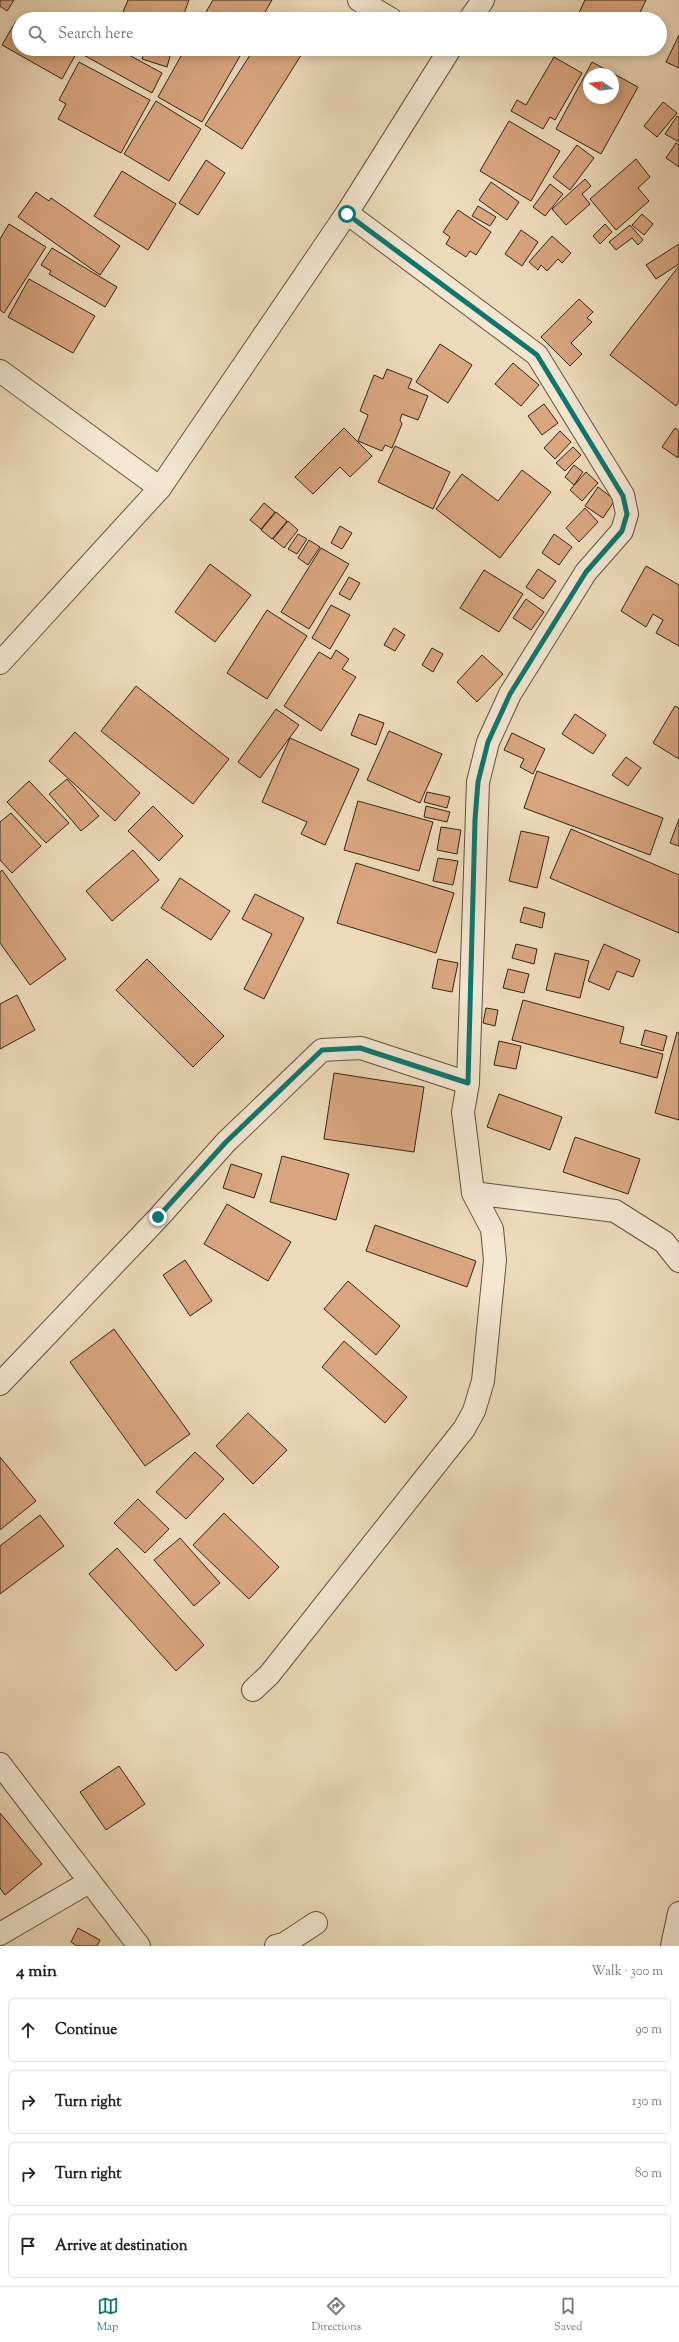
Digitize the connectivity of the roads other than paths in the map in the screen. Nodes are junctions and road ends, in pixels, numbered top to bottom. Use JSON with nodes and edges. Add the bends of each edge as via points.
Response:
{"nodes":[{"id":1,"x":359,"y":0,"type":"edge"},
{"id":2,"x":483,"y":0,"type":"edge"},
{"id":3,"x":379,"y":12,"type":"edge"},
{"id":4,"x":475,"y":12,"type":"edge"},
{"id":5,"x":442,"y":56,"type":"edge"},
{"id":6,"x":347,"y":214,"type":"junction"},
{"id":7,"x":0,"y":371,"type":"edge"},
{"id":8,"x":160,"y":488,"type":"junction"},
{"id":9,"x":0,"y":663,"type":"edge"},
{"id":10,"x":468,"y":1083,"type":"junction"},
{"id":11,"x":473,"y":1192,"type":"junction"},
{"id":12,"x":679,"y":1261,"type":"edge"},
{"id":13,"x":0,"y":1384,"type":"edge"},
{"id":14,"x":253,"y":1690,"type":"dead end"},
{"id":15,"x":0,"y":1764,"type":"edge"},
{"id":16,"x":89,"y":1882,"type":"junction"},
{"id":17,"x":679,"y":1913,"type":"edge"},
{"id":18,"x":316,"y":1923,"type":"dead end"},
{"id":19,"x":0,"y":1934,"type":"edge"},
{"id":20,"x":139,"y":1946,"type":"edge"},
{"id":21,"x":276,"y":1946,"type":"edge"},
{"id":22,"x":672,"y":1946,"type":"edge"}],
"edges":[{"from":1,"to":3,"type":"street"},
{"from":2,"to":4,"type":"street"},
{"from":5,"to":6,"type":"street"},
{"from":6,"to":8,"type":"street"},
{"from":6,"to":10,"type":"street","via":[[537,355],[623,496],[627,514],[622,531],[586,572],[510,694],[488,742],[478,782],[475,820]]},
{"from":7,"to":8,"type":"street"},
{"from":8,"to":9,"type":"street"},
{"from":10,"to":11,"type":"street","via":[[463,1112]]},
{"from":10,"to":13,"type":"street","via":[[360,1048],[322,1050],[226,1142]]},
{"from":11,"to":12,"type":"street","via":[[615,1211],[664,1242]]},
{"from":11,"to":14,"type":"street","via":[[492,1229],[495,1260],[483,1381],[474,1411],[464,1429],[269,1675]]},
{"from":15,"to":16,"type":"street"},
{"from":16,"to":19,"type":"street"},
{"from":16,"to":20,"type":"street"},
{"from":17,"to":22,"type":"street"},
{"from":18,"to":21,"type":"street","via":[[284,1944]]}]}
